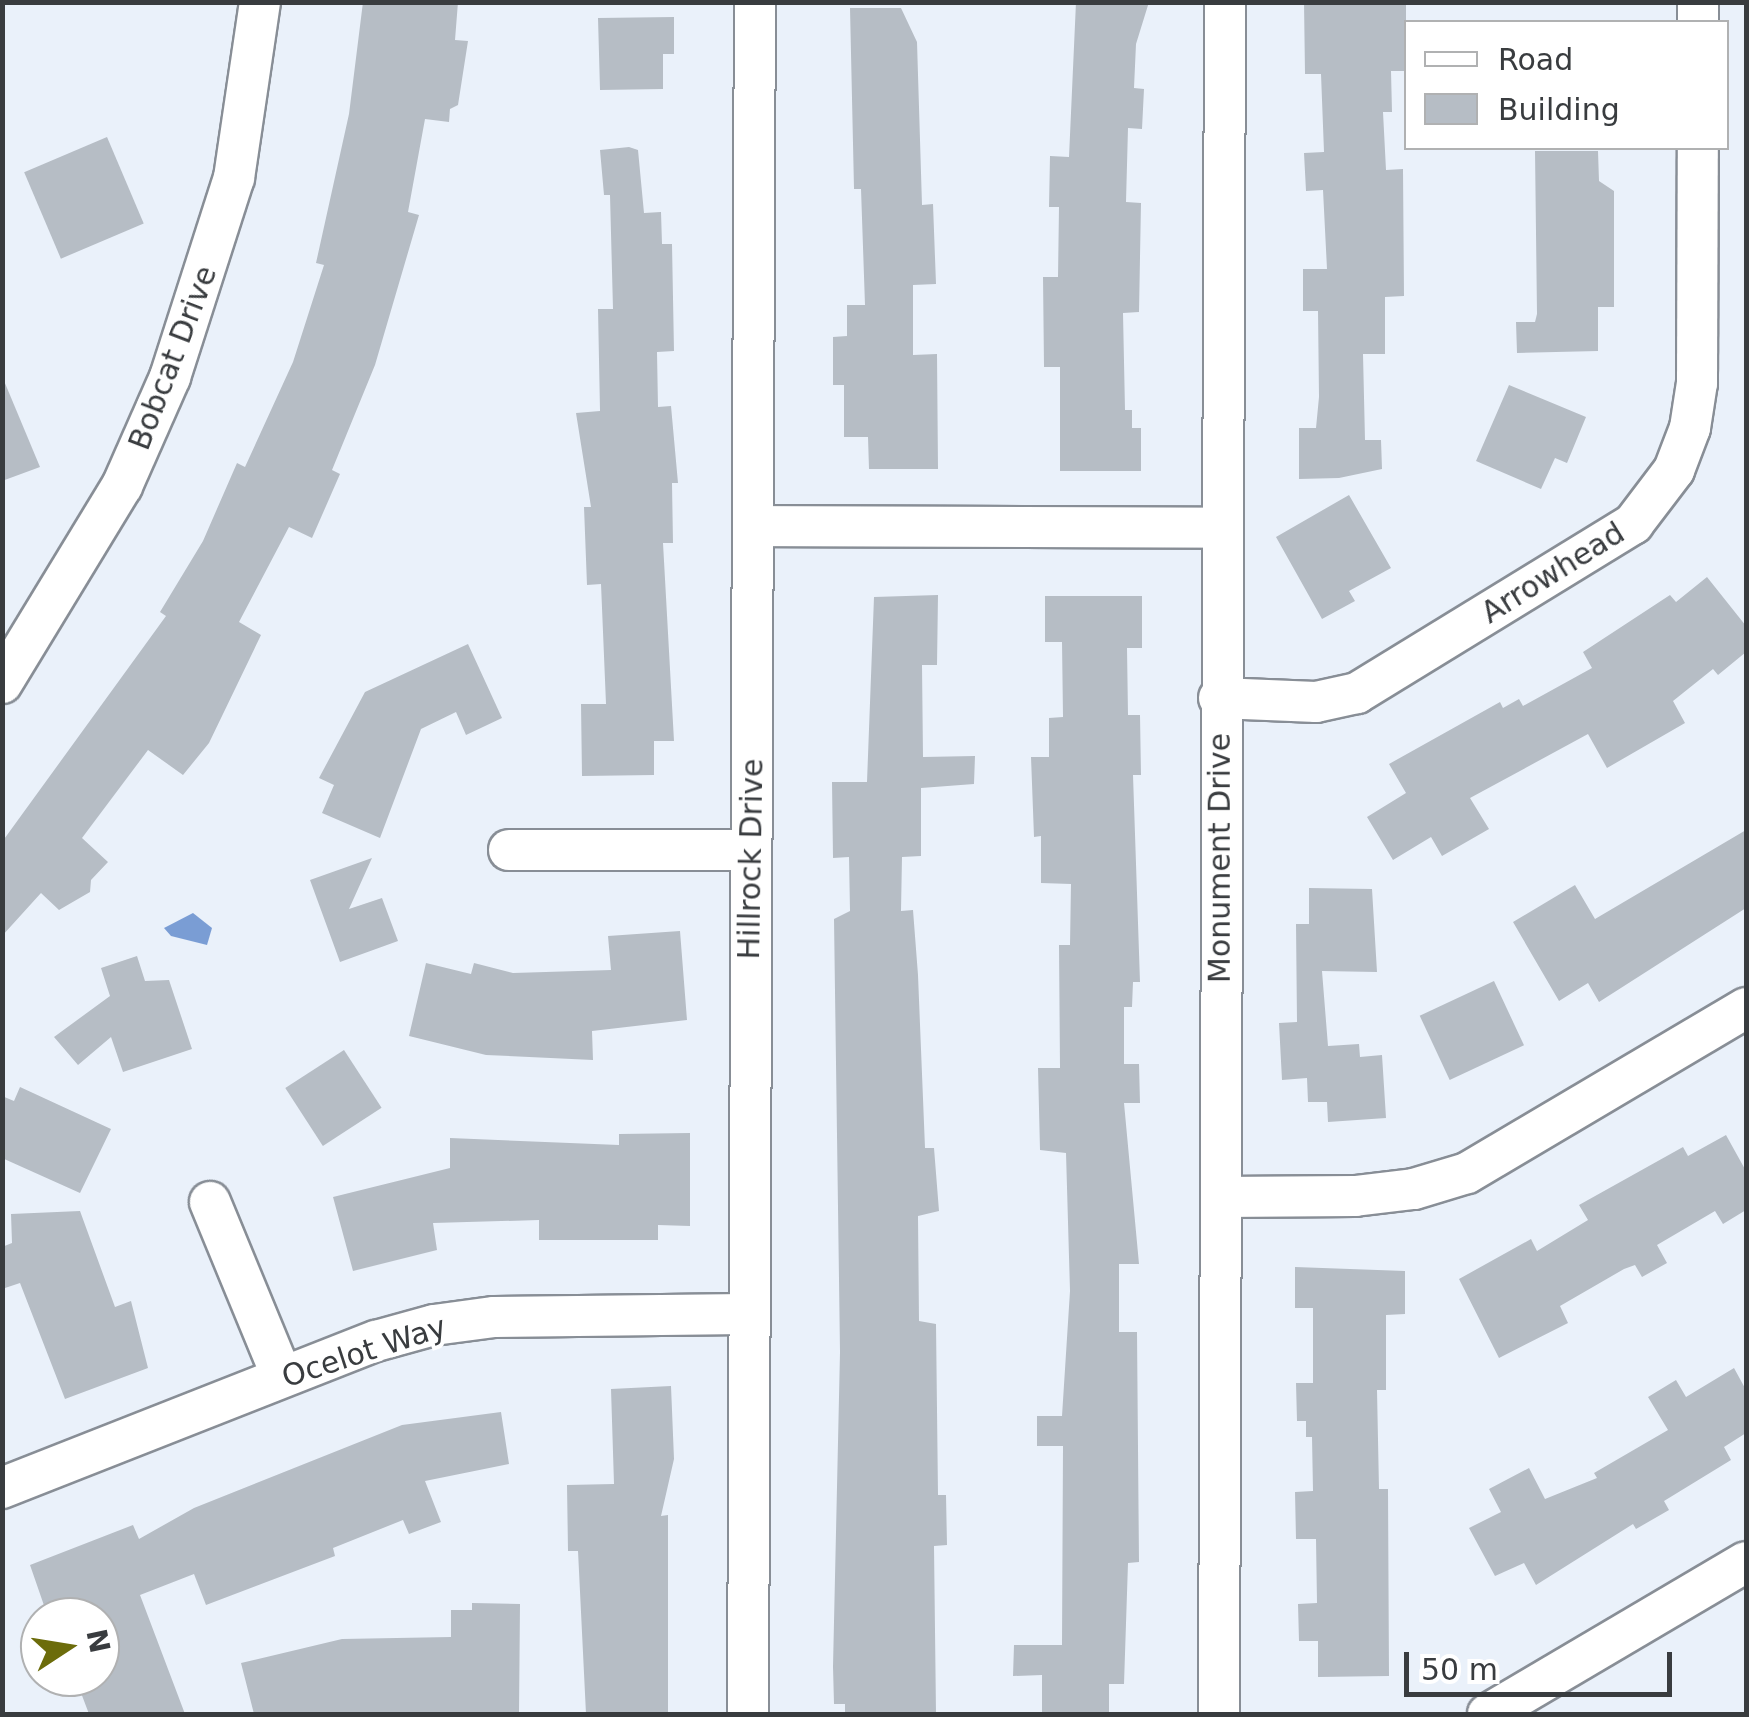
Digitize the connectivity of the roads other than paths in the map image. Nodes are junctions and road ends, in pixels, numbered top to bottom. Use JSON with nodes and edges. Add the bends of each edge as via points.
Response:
{"nodes":[{"id":1,"x":260,"y":2,"type":"edge"},
{"id":2,"x":755,"y":2,"type":"edge"},
{"id":3,"x":1224,"y":2,"type":"edge"},
{"id":4,"x":1698,"y":150,"type":"edge"},
{"id":5,"x":755,"y":526,"type":"junction"},
{"id":6,"x":1220,"y":528,"type":"junction"},
{"id":7,"x":2,"y":683,"type":"edge"},
{"id":8,"x":1219,"y":698,"type":"junction"},
{"id":9,"x":510,"y":850,"type":"dead end"},
{"id":10,"x":752,"y":850,"type":"junction"},
{"id":11,"x":1746,"y":1008,"type":"edge"},
{"id":12,"x":1222,"y":1197,"type":"junction"},
{"id":13,"x":210,"y":1202,"type":"dead end"},
{"id":14,"x":745,"y":1314,"type":"junction"},
{"id":15,"x":282,"y":1377,"type":"junction"},
{"id":16,"x":2,"y":1488,"type":"edge"},
{"id":17,"x":1746,"y":1562,"type":"edge"},
{"id":18,"x":748,"y":1714,"type":"edge"},
{"id":19,"x":1219,"y":1714,"type":"edge"},
{"id":20,"x":1488,"y":1714,"type":"edge"}],
"edges":[{"from":1,"to":7,"type":"street","name":"Bobcat Drive","via":[[234,178],[170,377],[122,486]]},
{"from":2,"to":5,"type":"street","name":"Hillrock Drive"},
{"from":3,"to":6,"type":"street","name":"Monument Drive"},
{"from":4,"to":8,"type":"street","name":"Arrowhead","via":[[1697,383],[1690,428],[1674,470],[1633,524],[1357,693],[1316,702]]},
{"from":5,"to":6,"type":"street"},
{"from":5,"to":10,"type":"street","name":"Hillrock Drive"},
{"from":6,"to":8,"type":"street","name":"Monument Drive"},
{"from":8,"to":12,"type":"street","name":"Monument Drive"},
{"from":9,"to":10,"type":"street"},
{"from":10,"to":14,"type":"street","name":"Hillrock Drive"},
{"from":11,"to":12,"type":"street","via":[[1466,1173],[1414,1189],[1354,1196]]},
{"from":12,"to":19,"type":"street","name":"Monument Drive"},
{"from":13,"to":15,"type":"street"},
{"from":14,"to":15,"type":"street","name":"Ocelot Way","via":[[494,1317],[376,1341]]},
{"from":14,"to":18,"type":"street","name":"Hillrock Drive"},
{"from":15,"to":16,"type":"street","name":"Ocelot Way"},
{"from":17,"to":20,"type":"street"}]}
